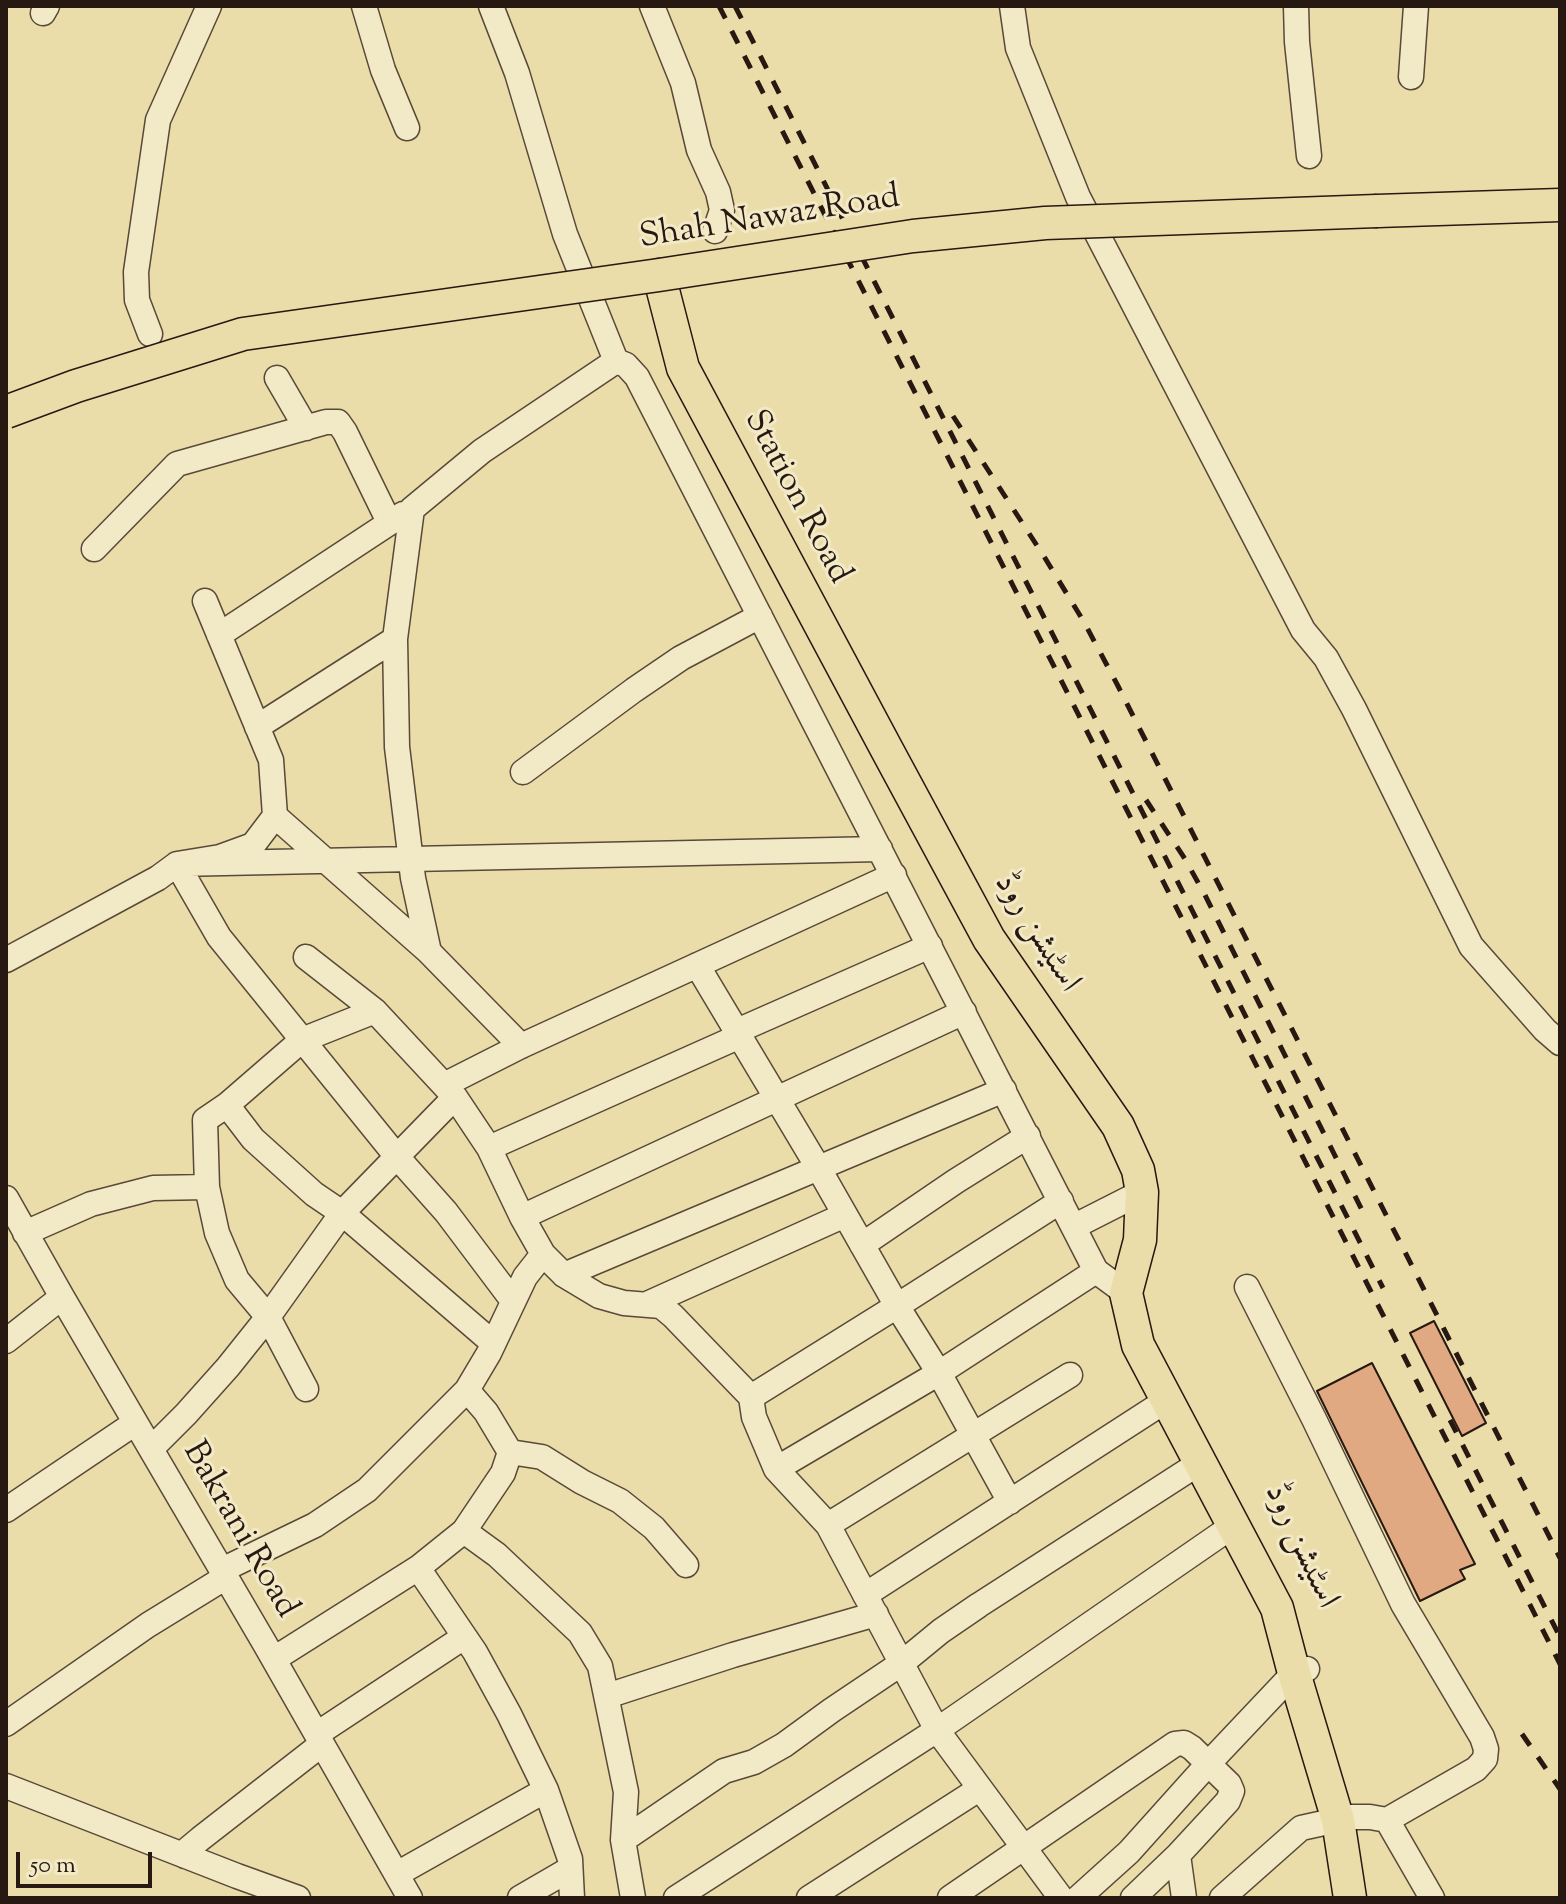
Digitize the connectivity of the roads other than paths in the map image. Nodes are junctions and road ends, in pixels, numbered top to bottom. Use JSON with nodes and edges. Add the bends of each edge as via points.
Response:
{"nodes":[{"id":1,"x":209,"y":6,"type":"edge"},
{"id":2,"x":364,"y":6,"type":"edge"},
{"id":3,"x":491,"y":6,"type":"edge"},
{"id":4,"x":652,"y":6,"type":"edge"},
{"id":5,"x":1012,"y":6,"type":"edge"},
{"id":6,"x":1296,"y":6,"type":"edge"},
{"id":7,"x":1416,"y":6,"type":"edge"},
{"id":8,"x":1411,"y":77,"type":"dead end"},
{"id":9,"x":407,"y":128,"type":"dead end"},
{"id":10,"x":1309,"y":156,"type":"dead end"},
{"id":11,"x":1560,"y":205,"type":"edge"},
{"id":12,"x":715,"y":231,"type":"dead end"},
{"id":13,"x":659,"y":275,"type":"junction"},
{"id":14,"x":150,"y":334,"type":"dead end"},
{"id":15,"x":616,"y":361,"type":"junction"},
{"id":16,"x":277,"y":378,"type":"dead end"},
{"id":17,"x":6,"y":412,"type":"edge"},
{"id":18,"x":306,"y":428,"type":"junction"},
{"id":19,"x":412,"y":509,"type":"junction"},
{"id":20,"x":389,"y":522,"type":"junction"},
{"id":21,"x":94,"y":549,"type":"dead end"},
{"id":22,"x":205,"y":601,"type":"dead end"},
{"id":23,"x":760,"y":616,"type":"junction"},
{"id":24,"x":219,"y":635,"type":"junction"},
{"id":25,"x":395,"y":639,"type":"junction"},
{"id":26,"x":257,"y":727,"type":"junction"},
{"id":27,"x":886,"y":748,"type":"joint"},
{"id":28,"x":523,"y":772,"type":"dead end"},
{"id":29,"x":275,"y":816,"type":"junction"},
{"id":30,"x":880,"y":849,"type":"junction"},
{"id":31,"x":411,"y":859,"type":"junction"},
{"id":32,"x":325,"y":860,"type":"junction"},
{"id":33,"x":177,"y":864,"type":"junction"},
{"id":34,"x":894,"y":875,"type":"junction"},
{"id":35,"x":930,"y":946,"type":"junction"},
{"id":36,"x":429,"y":952,"type":"junction"},
{"id":37,"x":306,"y":957,"type":"dead end"},
{"id":38,"x":6,"y":960,"type":"edge"},
{"id":39,"x":697,"y":965,"type":"junction"},
{"id":40,"x":375,"y":1011,"type":"junction"},
{"id":41,"x":964,"y":1012,"type":"junction"},
{"id":42,"x":738,"y":1034,"type":"junction"},
{"id":43,"x":302,"y":1040,"type":"junction"},
{"id":44,"x":1560,"y":1043,"type":"edge"},
{"id":45,"x":521,"y":1046,"type":"junction"},
{"id":46,"x":1004,"y":1090,"type":"junction"},
{"id":47,"x":450,"y":1091,"type":"junction"},
{"id":48,"x":776,"y":1098,"type":"junction"},
{"id":49,"x":227,"y":1105,"type":"junction"},
{"id":50,"x":1028,"y":1136,"type":"junction"},
{"id":51,"x":489,"y":1148,"type":"junction"},
{"id":52,"x":398,"y":1158,"type":"junction"},
{"id":53,"x":819,"y":1169,"type":"junction"},
{"id":54,"x":207,"y":1187,"type":"junction"},
{"id":55,"x":1142,"y":1192,"type":"junction"},
{"id":56,"x":6,"y":1198,"type":"edge"},
{"id":57,"x":1061,"y":1201,"type":"junction"},
{"id":58,"x":342,"y":1213,"type":"junction"},
{"id":59,"x":845,"y":1215,"type":"junction"},
{"id":60,"x":522,"y":1217,"type":"junction"},
{"id":61,"x":1075,"y":1226,"type":"junction"},
{"id":62,"x":25,"y":1233,"type":"junction"},
{"id":63,"x":862,"y":1245,"type":"junction"},
{"id":64,"x":543,"y":1254,"type":"junction"},
{"id":65,"x":1096,"y":1271,"type":"junction"},
{"id":66,"x":564,"y":1275,"type":"junction"},
{"id":67,"x":1247,"y":1287,"type":"dead end"},
{"id":68,"x":1126,"y":1293,"type":"junction"},
{"id":69,"x":62,"y":1297,"type":"junction"},
{"id":70,"x":513,"y":1301,"type":"junction"},
{"id":71,"x":647,"y":1304,"type":"junction"},
{"id":72,"x":897,"y":1306,"type":"junction"},
{"id":73,"x":268,"y":1317,"type":"junction"},
{"id":74,"x":6,"y":1341,"type":"edge"},
{"id":75,"x":493,"y":1343,"type":"junction"},
{"id":76,"x":939,"y":1373,"type":"junction"},
{"id":77,"x":1070,"y":1375,"type":"dead end"},
{"id":78,"x":306,"y":1389,"type":"dead end"},
{"id":79,"x":467,"y":1390,"type":"junction"},
{"id":80,"x":751,"y":1397,"type":"junction"},
{"id":81,"x":1167,"y":1400,"type":"junction"},
{"id":82,"x":135,"y":1423,"type":"junction"},
{"id":83,"x":973,"y":1435,"type":"junction"},
{"id":84,"x":151,"y":1449,"type":"junction"},
{"id":85,"x":510,"y":1452,"type":"junction"},
{"id":86,"x":1201,"y":1462,"type":"junction"},
{"id":87,"x":776,"y":1469,"type":"junction"},
{"id":88,"x":1010,"y":1502,"type":"junction"},
{"id":89,"x":6,"y":1510,"type":"edge"},
{"id":90,"x":828,"y":1525,"type":"junction"},
{"id":91,"x":1234,"y":1525,"type":"junction"},
{"id":92,"x":464,"y":1531,"type":"junction"},
{"id":93,"x":686,"y":1565,"type":"dead end"},
{"id":94,"x":418,"y":1568,"type":"junction"},
{"id":95,"x":224,"y":1574,"type":"junction"},
{"id":96,"x":870,"y":1604,"type":"junction"},
{"id":97,"x":464,"y":1637,"type":"junction"},
{"id":98,"x":274,"y":1659,"type":"junction"},
{"id":99,"x":902,"y":1663,"type":"junction"},
{"id":100,"x":1300,"y":1671,"type":"junction"},
{"id":101,"x":607,"y":1696,"type":"junction"},
{"id":102,"x":6,"y":1724,"type":"edge"},
{"id":103,"x":937,"y":1730,"type":"junction"},
{"id":104,"x":320,"y":1739,"type":"junction"},
{"id":105,"x":1208,"y":1764,"type":"junction"},
{"id":106,"x":6,"y":1786,"type":"edge"},
{"id":107,"x":979,"y":1789,"type":"junction"},
{"id":108,"x":546,"y":1790,"type":"junction"},
{"id":109,"x":1345,"y":1818,"type":"junction"},
{"id":110,"x":1387,"y":1820,"type":"junction"},
{"id":111,"x":623,"y":1840,"type":"junction"},
{"id":112,"x":1023,"y":1848,"type":"junction"},
{"id":113,"x":1178,"y":1855,"type":"junction"},
{"id":114,"x":185,"y":1856,"type":"junction"},
{"id":115,"x":570,"y":1869,"type":"junction"},
{"id":116,"x":397,"y":1874,"type":"junction"},
{"id":117,"x":242,"y":1887,"type":"edge"},
{"id":118,"x":1234,"y":1894,"type":"edge"},
{"id":119,"x":298,"y":1898,"type":"edge"},
{"id":120,"x":410,"y":1898,"type":"edge"},
{"id":121,"x":520,"y":1898,"type":"edge"},
{"id":122,"x":572,"y":1898,"type":"edge"},
{"id":123,"x":633,"y":1898,"type":"edge"},
{"id":124,"x":676,"y":1898,"type":"edge"},
{"id":125,"x":809,"y":1898,"type":"edge"},
{"id":126,"x":950,"y":1898,"type":"edge"},
{"id":127,"x":1061,"y":1898,"type":"edge"},
{"id":128,"x":1078,"y":1898,"type":"edge"},
{"id":129,"x":1133,"y":1898,"type":"edge"},
{"id":130,"x":1184,"y":1898,"type":"edge"},
{"id":131,"x":1350,"y":1898,"type":"edge"},
{"id":132,"x":1364,"y":1898,"type":"edge"},
{"id":133,"x":1432,"y":1898,"type":"edge"}],
"edges":[{"from":1,"to":14,"type":"street","via":[[158,120],[136,272],[137,300]]},
{"from":2,"to":9,"type":"street"},
{"from":3,"to":15,"type":"street","via":[[517,73],[565,234]]},
{"from":4,"to":12,"type":"street","via":[[718,192],[722,210]]},
{"from":5,"to":44,"type":"street","via":[[1018,48],[1078,197],[1303,630],[1326,658],[1354,709],[1471,946]]},
{"from":6,"to":10,"type":"street"},
{"from":7,"to":8,"type":"street"},
{"from":11,"to":13,"type":"main road","name":"Shah Nawaz Road","bridge":true,"via":[[1045,223],[913,236]]},
{"from":13,"to":17,"type":"main road","name":"Shah Nawaz Road","bridge":true,"via":[[243,334]]},
{"from":13,"to":27,"type":"main road","name":"Station Road","via":[[683,368]]},
{"from":15,"to":19,"type":"street","via":[[482,451]]},
{"from":15,"to":23,"type":"street","via":[[637,377]]},
{"from":16,"to":18,"type":"street"},
{"from":18,"to":20,"type":"street","via":[[338,422]]},
{"from":18,"to":21,"type":"street","via":[[177,464]]},
{"from":19,"to":20,"type":"street"},
{"from":19,"to":25,"type":"street"},
{"from":20,"to":24,"type":"street"},
{"from":22,"to":24,"type":"street"},
{"from":23,"to":28,"type":"street","via":[[681,658]]},
{"from":23,"to":30,"type":"street"},
{"from":24,"to":26,"type":"street"},
{"from":25,"to":26,"type":"street"},
{"from":25,"to":31,"type":"street","via":[[397,747]]},
{"from":26,"to":29,"type":"street","via":[[271,760]]},
{"from":27,"to":55,"type":"main road","name":"اسٹیشن روڈ","via":[[989,939],[1118,1126]]},
{"from":29,"to":32,"type":"street"},
{"from":29,"to":33,"type":"street","via":[[253,845]]},
{"from":30,"to":31,"type":"street"},
{"from":30,"to":34,"type":"street"},
{"from":31,"to":32,"type":"street"},
{"from":31,"to":36,"type":"street"},
{"from":32,"to":33,"type":"street"},
{"from":32,"to":36,"type":"street"},
{"from":33,"to":38,"type":"street"},
{"from":33,"to":43,"type":"street","via":[[219,937]]},
{"from":34,"to":35,"type":"street"},
{"from":34,"to":39,"type":"street"},
{"from":35,"to":41,"type":"street"},
{"from":35,"to":42,"type":"street"},
{"from":36,"to":45,"type":"street"},
{"from":37,"to":40,"type":"street"},
{"from":39,"to":42,"type":"street"},
{"from":39,"to":45,"type":"street"},
{"from":40,"to":43,"type":"street"},
{"from":40,"to":47,"type":"street"},
{"from":41,"to":46,"type":"street"},
{"from":41,"to":48,"type":"street"},
{"from":42,"to":48,"type":"street"},
{"from":42,"to":51,"type":"street"},
{"from":43,"to":49,"type":"street"},
{"from":43,"to":52,"type":"street"},
{"from":45,"to":47,"type":"street"},
{"from":46,"to":50,"type":"street"},
{"from":46,"to":53,"type":"street"},
{"from":47,"to":51,"type":"street"},
{"from":47,"to":52,"type":"street"},
{"from":48,"to":53,"type":"street"},
{"from":48,"to":60,"type":"street"},
{"from":49,"to":54,"type":"street","via":[[205,1120]]},
{"from":49,"to":58,"type":"street","via":[[253,1139]]},
{"from":50,"to":57,"type":"street"},
{"from":50,"to":63,"type":"street"},
{"from":51,"to":60,"type":"street"},
{"from":52,"to":58,"type":"street"},
{"from":52,"to":70,"type":"street"},
{"from":53,"to":59,"type":"street"},
{"from":53,"to":66,"type":"street"},
{"from":54,"to":62,"type":"street","via":[[153,1188],[91,1204]]},
{"from":54,"to":73,"type":"street","via":[[217,1233],[237,1280]]},
{"from":55,"to":61,"type":"street"},
{"from":55,"to":68,"type":"main road","name":"اسٹیشن روڈ","via":[[1140,1240]]},
{"from":56,"to":62,"type":"street","name":"Bakrani Road"},
{"from":57,"to":61,"type":"street"},
{"from":57,"to":72,"type":"street"},
{"from":58,"to":73,"type":"street"},
{"from":58,"to":75,"type":"street"},
{"from":59,"to":63,"type":"street"},
{"from":59,"to":71,"type":"street"},
{"from":60,"to":64,"type":"street"},
{"from":61,"to":65,"type":"street"},
{"from":62,"to":69,"type":"street","name":"Bakrani Road"},
{"from":63,"to":72,"type":"street"},
{"from":64,"to":66,"type":"street"},
{"from":64,"to":70,"type":"street"},
{"from":65,"to":68,"type":"street"},
{"from":65,"to":76,"type":"street"},
{"from":66,"to":71,"type":"street","via":[[599,1296]]},
{"from":67,"to":110,"type":"street","via":[[1403,1604],[1486,1749],[1476,1769]]},
{"from":68,"to":81,"type":"main road","name":"اسٹیشن روڈ","via":[[1138,1345]]},
{"from":68,"to":100,"type":"main road","name":"اسٹیشن روڈ","via":[[1289,1603]]},
{"from":69,"to":74,"type":"street"},
{"from":69,"to":82,"type":"street","name":"Bakrani Road"},
{"from":70,"to":75,"type":"street"},
{"from":71,"to":80,"type":"street","via":[[661,1306],[673,1316]]},
{"from":72,"to":76,"type":"street"},
{"from":72,"to":80,"type":"street"},
{"from":73,"to":78,"type":"street"},
{"from":73,"to":84,"type":"street"},
{"from":75,"to":79,"type":"street"},
{"from":76,"to":83,"type":"street"},
{"from":76,"to":87,"type":"street"},
{"from":77,"to":83,"type":"street"},
{"from":79,"to":85,"type":"street"},
{"from":79,"to":95,"type":"street","via":[[367,1490]]},
{"from":80,"to":87,"type":"street"},
{"from":81,"to":86,"type":"main road","name":"اسٹیشن روڈ"},
{"from":81,"to":88,"type":"street"},
{"from":82,"to":84,"type":"street","name":"Bakrani Road"},
{"from":82,"to":89,"type":"street"},
{"from":83,"to":88,"type":"street"},
{"from":83,"to":90,"type":"street"},
{"from":84,"to":95,"type":"street","name":"Bakrani Road"},
{"from":85,"to":92,"type":"street","via":[[503,1473]]},
{"from":85,"to":93,"type":"street","via":[[542,1457],[620,1501],[654,1528]]},
{"from":86,"to":91,"type":"main road","name":"اسٹیشن روڈ"},
{"from":86,"to":99,"type":"street","via":[[979,1605]]},
{"from":87,"to":90,"type":"street"},
{"from":88,"to":96,"type":"street"},
{"from":90,"to":96,"type":"street"},
{"from":91,"to":100,"type":"main road","name":"اسٹیشن روڈ","via":[[1277,1608]]},
{"from":91,"to":103,"type":"street"},
{"from":92,"to":94,"type":"street"},
{"from":92,"to":101,"type":"street","via":[[580,1633],[600,1666]]},
{"from":94,"to":97,"type":"street"},
{"from":94,"to":98,"type":"street"},
{"from":95,"to":98,"type":"street","name":"Bakrani Road"},
{"from":95,"to":102,"type":"street"},
{"from":96,"to":99,"type":"street"},
{"from":96,"to":101,"type":"street"},
{"from":97,"to":104,"type":"street"},
{"from":97,"to":108,"type":"street"},
{"from":98,"to":104,"type":"street","name":"Bakrani Road"},
{"from":99,"to":103,"type":"street"},
{"from":99,"to":111,"type":"street","via":[[784,1745],[724,1771]]},
{"from":100,"to":105,"type":"street"},
{"from":100,"to":109,"type":"main road","name":"اسٹیشن روڈ"},
{"from":101,"to":111,"type":"street","via":[[626,1792]]},
{"from":103,"to":107,"type":"street"},
{"from":103,"to":124,"type":"street"},
{"from":104,"to":114,"type":"street"},
{"from":104,"to":116,"type":"street","name":"Bakrani Road"},
{"from":105,"to":112,"type":"street","via":[[1184,1743],[1175,1744]]},
{"from":105,"to":113,"type":"street","via":[[1232,1791]]},
{"from":105,"to":128,"type":"street","via":[[1129,1852]]},
{"from":106,"to":114,"type":"street"},
{"from":107,"to":112,"type":"street"},
{"from":107,"to":125,"type":"street"},
{"from":108,"to":115,"type":"street"},
{"from":108,"to":116,"type":"street"},
{"from":109,"to":110,"type":"street"},
{"from":109,"to":118,"type":"street","via":[[1301,1828]]},
{"from":109,"to":131,"type":"main road","name":"اسٹیشن روڈ"},
{"from":109,"to":132,"type":"main road","name":"اسٹیشن روڈ"},
{"from":110,"to":133,"type":"street"},
{"from":111,"to":123,"type":"street"},
{"from":112,"to":126,"type":"street"},
{"from":112,"to":127,"type":"street"},
{"from":113,"to":129,"type":"street"},
{"from":113,"to":130,"type":"street"},
{"from":114,"to":117,"type":"street"},
{"from":115,"to":121,"type":"street"},
{"from":115,"to":122,"type":"street"},
{"from":116,"to":120,"type":"street","name":"Bakrani Road"},
{"from":117,"to":119,"type":"street"}]}
